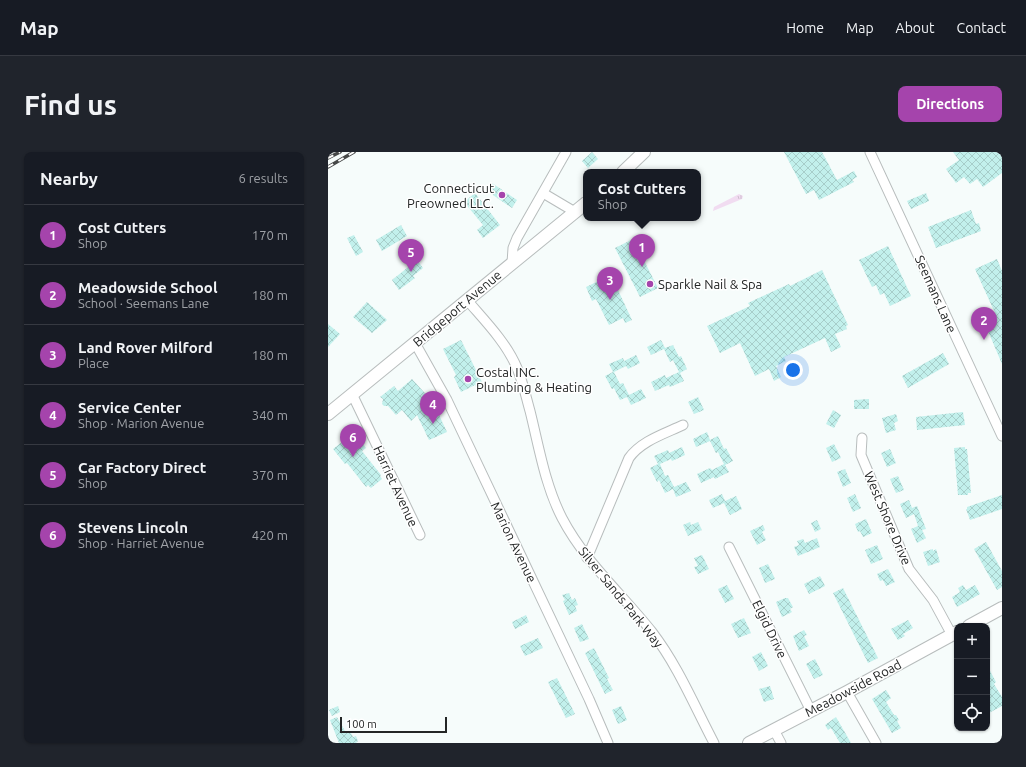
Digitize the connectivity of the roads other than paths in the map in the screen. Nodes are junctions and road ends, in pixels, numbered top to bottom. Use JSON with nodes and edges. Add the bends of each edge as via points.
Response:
{"nodes":[{"id":1,"x":566,"y":152,"type":"edge"},
{"id":2,"x":644,"y":152,"type":"edge"},
{"id":3,"x":870,"y":152,"type":"edge"},
{"id":4,"x":625,"y":169,"type":"edge"},
{"id":5,"x":543,"y":193,"type":"junction"},
{"id":6,"x":583,"y":205,"type":"edge"},
{"id":7,"x":575,"y":212,"type":"junction"},
{"id":8,"x":512,"y":263,"type":"junction"},
{"id":9,"x":467,"y":300,"type":"junction"},
{"id":10,"x":415,"y":343,"type":"junction"},
{"id":11,"x":352,"y":394,"type":"junction"},
{"id":12,"x":328,"y":414,"type":"edge"},
{"id":13,"x":682,"y":425,"type":"dead end"},
{"id":14,"x":1002,"y":436,"type":"edge"},
{"id":15,"x":862,"y":438,"type":"dead end"},
{"id":16,"x":420,"y":535,"type":"dead end"},
{"id":17,"x":729,"y":547,"type":"dead end"},
{"id":18,"x":587,"y":558,"type":"junction"},
{"id":19,"x":1002,"y":608,"type":"edge"},
{"id":20,"x":974,"y":623,"type":"edge"},
{"id":21,"x":954,"y":632,"type":"edge"},
{"id":22,"x":954,"y":635,"type":"edge"},
{"id":23,"x":847,"y":692,"type":"junction"},
{"id":24,"x":811,"y":711,"type":"junction"},
{"id":25,"x":774,"y":730,"type":"junction"},
{"id":26,"x":608,"y":743,"type":"edge"},
{"id":27,"x":714,"y":743,"type":"edge"},
{"id":28,"x":749,"y":743,"type":"edge"},
{"id":29,"x":781,"y":743,"type":"edge"},
{"id":30,"x":876,"y":743,"type":"edge"}],
"edges":[{"from":1,"to":5,"type":"street"},
{"from":2,"to":4,"type":"main road"},
{"from":3,"to":14,"type":"street","name":"Seemans Lane"},
{"from":5,"to":7,"type":"street"},
{"from":5,"to":8,"type":"street","via":[[517,238]]},
{"from":6,"to":7,"type":"main road","name":"Bridgeport Avenue"},
{"from":7,"to":8,"type":"main road","name":"Bridgeport Avenue"},
{"from":8,"to":9,"type":"main road","name":"Bridgeport Avenue"},
{"from":9,"to":10,"type":"main road","name":"Bridgeport Avenue"},
{"from":9,"to":18,"type":"street","name":"Silver Sands Park Way","via":[[508,349],[517,368],[552,494],[562,518]]},
{"from":10,"to":11,"type":"main road","name":"Bridgeport Avenue"},
{"from":10,"to":26,"type":"street","name":"Marion Avenue","via":[[450,408]]},
{"from":11,"to":12,"type":"main road","name":"Bridgeport Avenue"},
{"from":11,"to":16,"type":"street","name":"Harriet Avenue"},
{"from":13,"to":18,"type":"street","via":[[645,442],[629,458]]},
{"from":15,"to":21,"type":"street","name":"West Shore Drive","via":[[861,455],[909,569]]},
{"from":17,"to":24,"type":"street","name":"Elgid Drive"},
{"from":18,"to":27,"type":"street","name":"Silver Sands Park Way","via":[[663,648]]},
{"from":19,"to":20,"type":"main road"},
{"from":22,"to":23,"type":"main road","name":"Meadowside Road"},
{"from":23,"to":24,"type":"main road","name":"Meadowside Road"},
{"from":23,"to":30,"type":"street"},
{"from":24,"to":25,"type":"main road","name":"Meadowside Road"},
{"from":25,"to":28,"type":"main road","name":"Meadowside Road"},
{"from":25,"to":29,"type":"street"}]}
